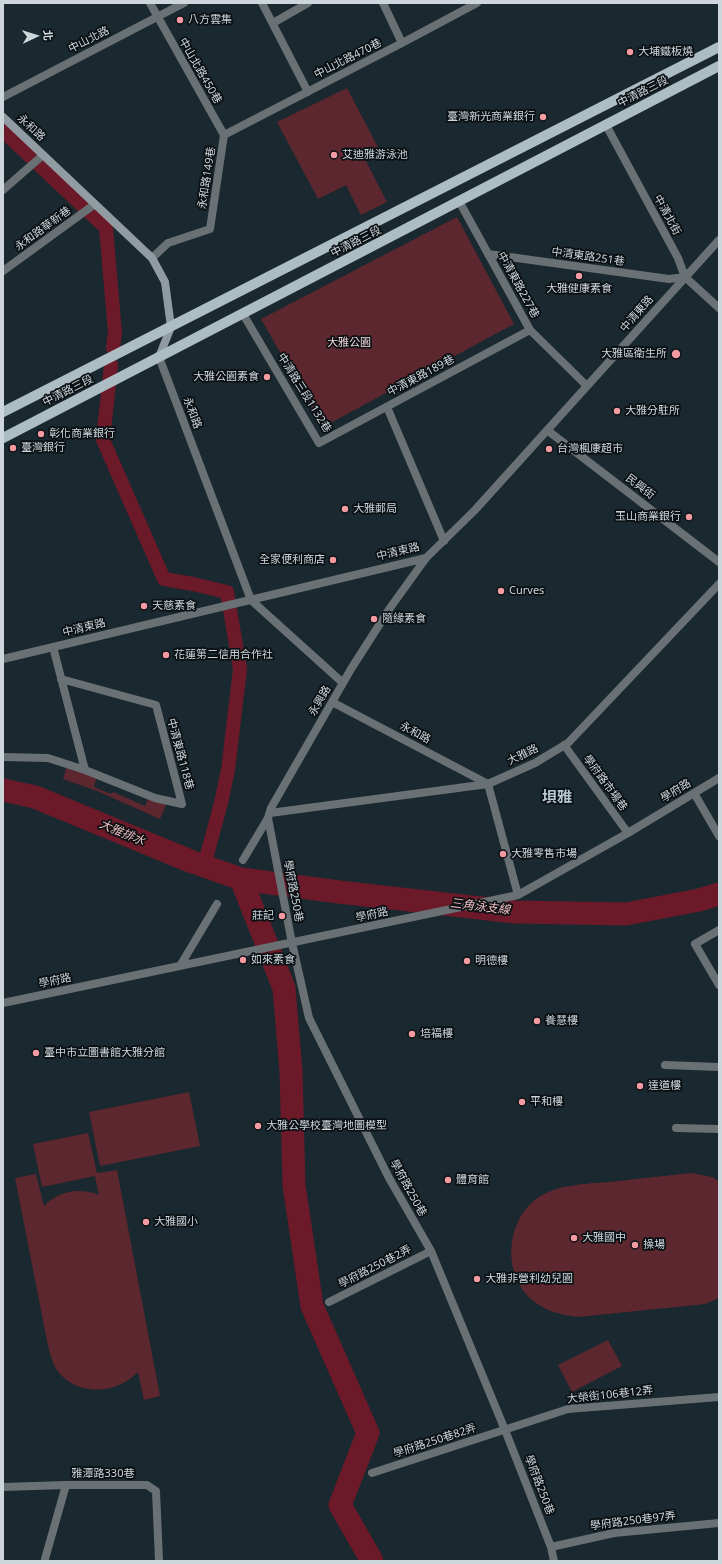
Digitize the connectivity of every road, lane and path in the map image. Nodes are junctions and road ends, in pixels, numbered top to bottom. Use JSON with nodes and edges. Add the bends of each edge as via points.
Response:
{"nodes":[{"id":1,"x":150,"y":3,"type":"edge"},
{"id":2,"x":184,"y":3,"type":"edge"},
{"id":3,"x":262,"y":3,"type":"edge"},
{"id":4,"x":308,"y":3,"type":"edge"},
{"id":5,"x":383,"y":3,"type":"edge"},
{"id":6,"x":477,"y":3,"type":"edge"},
{"id":7,"x":157,"y":17,"type":"junction"},
{"id":8,"x":273,"y":23,"type":"junction"},
{"id":9,"x":402,"y":43,"type":"junction"},
{"id":10,"x":719,"y":47,"type":"edge"},
{"id":11,"x":719,"y":66,"type":"edge"},
{"id":12,"x":308,"y":92,"type":"junction"},
{"id":13,"x":3,"y":97,"type":"edge"},
{"id":14,"x":3,"y":117,"type":"edge"},
{"id":15,"x":606,"y":125,"type":"junction"},
{"id":16,"x":224,"y":135,"type":"junction"},
{"id":17,"x":42,"y":155,"type":"junction"},
{"id":18,"x":3,"y":190,"type":"edge"},
{"id":19,"x":459,"y":201,"type":"junction"},
{"id":20,"x":95,"y":204,"type":"junction"},
{"id":21,"x":719,"y":240,"type":"edge"},
{"id":22,"x":488,"y":254,"type":"junction"},
{"id":23,"x":152,"y":258,"type":"junction"},
{"id":24,"x":3,"y":272,"type":"edge"},
{"id":25,"x":685,"y":277,"type":"junction"},
{"id":26,"x":719,"y":308,"type":"edge"},
{"id":27,"x":243,"y":314,"type":"junction"},
{"id":28,"x":171,"y":327,"type":"junction"},
{"id":29,"x":530,"y":330,"type":"junction"},
{"id":30,"x":160,"y":357,"type":"junction"},
{"id":31,"x":587,"y":386,"type":"junction"},
{"id":32,"x":387,"y":407,"type":"junction"},
{"id":33,"x":3,"y":412,"type":"edge"},
{"id":34,"x":547,"y":430,"type":"junction"},
{"id":35,"x":3,"y":438,"type":"edge"},
{"id":36,"x":444,"y":541,"type":"junction"},
{"id":37,"x":426,"y":558,"type":"junction"},
{"id":38,"x":719,"y":562,"type":"edge"},
{"id":39,"x":719,"y":584,"type":"edge"},
{"id":40,"x":251,"y":600,"type":"junction"},
{"id":41,"x":53,"y":647,"type":"junction"},
{"id":42,"x":3,"y":659,"type":"edge"},
{"id":43,"x":62,"y":679,"type":"junction"},
{"id":44,"x":343,"y":683,"type":"junction"},
{"id":45,"x":332,"y":702,"type":"junction"},
{"id":46,"x":564,"y":746,"type":"junction"},
{"id":47,"x":3,"y":757,"type":"edge"},
{"id":48,"x":85,"y":770,"type":"junction"},
{"id":49,"x":719,"y":778,"type":"edge"},
{"id":50,"x":488,"y":784,"type":"junction"},
{"id":51,"x":694,"y":793,"type":"junction"},
{"id":52,"x":269,"y":816,"type":"junction"},
{"id":53,"x":628,"y":833,"type":"junction"},
{"id":54,"x":719,"y":836,"type":"edge"},
{"id":55,"x":243,"y":860,"type":"dead end"},
{"id":56,"x":518,"y":896,"type":"junction"},
{"id":57,"x":217,"y":904,"type":"dead end"},
{"id":58,"x":719,"y":930,"type":"edge"},
{"id":59,"x":292,"y":943,"type":"junction"},
{"id":60,"x":180,"y":966,"type":"junction"},
{"id":61,"x":719,"y":985,"type":"edge"},
{"id":62,"x":3,"y":1003,"type":"edge"},
{"id":63,"x":665,"y":1065,"type":"dead end"},
{"id":64,"x":719,"y":1066,"type":"edge"},
{"id":65,"x":676,"y":1128,"type":"dead end"},
{"id":66,"x":719,"y":1129,"type":"edge"},
{"id":67,"x":431,"y":1251,"type":"junction"},
{"id":68,"x":329,"y":1302,"type":"dead end"},
{"id":69,"x":719,"y":1397,"type":"edge"},
{"id":70,"x":505,"y":1430,"type":"junction"},
{"id":71,"x":372,"y":1473,"type":"dead end"},
{"id":72,"x":66,"y":1485,"type":"junction"},
{"id":73,"x":3,"y":1487,"type":"edge"},
{"id":74,"x":719,"y":1523,"type":"edge"},
{"id":75,"x":551,"y":1547,"type":"junction"},
{"id":76,"x":45,"y":1559,"type":"dead end"},
{"id":77,"x":159,"y":1561,"type":"edge"},
{"id":78,"x":554,"y":1561,"type":"edge"}],
"edges":[{"from":1,"to":7,"type":"street","name":"中山北路450巷"},
{"from":2,"to":7,"type":"street","name":"中山北路"},
{"from":3,"to":8,"type":"street","name":"中山北路470巷"},
{"from":4,"to":8,"type":"street"},
{"from":5,"to":9,"type":"street"},
{"from":6,"to":9,"type":"street","name":"中山北路470巷"},
{"from":7,"to":13,"type":"street","name":"中山北路"},
{"from":7,"to":16,"type":"street","name":"中山北路450巷"},
{"from":8,"to":12,"type":"street","name":"中山北路470巷"},
{"from":9,"to":12,"type":"street","name":"中山北路470巷"},
{"from":10,"to":28,"type":"main road","name":"中清路三段"},
{"from":11,"to":15,"type":"main road","name":"中清路三段"},
{"from":12,"to":16,"type":"street","name":"永和路149巷"},
{"from":14,"to":17,"type":"main road","name":"永和路"},
{"from":15,"to":19,"type":"main road","name":"中清路三段"},
{"from":15,"to":25,"type":"street","name":"中清北街","via":[[678,258]]},
{"from":16,"to":23,"type":"street","name":"永和路149巷","via":[[210,229],[168,243]]},
{"from":17,"to":18,"type":"street","name":"永和路"},
{"from":17,"to":20,"type":"main road","name":"永和路"},
{"from":19,"to":22,"type":"street","name":"中清東路227巷"},
{"from":19,"to":27,"type":"main road","name":"中清路三段"},
{"from":20,"to":23,"type":"main road","name":"永和路"},
{"from":20,"to":24,"type":"street","name":"永和路華新巷"},
{"from":21,"to":25,"type":"street","name":"中清東路"},
{"from":22,"to":25,"type":"street","name":"中清東路251巷","via":[[669,279]]},
{"from":22,"to":29,"type":"street","name":"中清東路227巷"},
{"from":23,"to":28,"type":"main road","name":"永和路","via":[[165,282]]},
{"from":25,"to":26,"type":"street","name":"中清北街"},
{"from":25,"to":31,"type":"street","name":"中清東路"},
{"from":27,"to":30,"type":"main road","name":"中清路三段"},
{"from":27,"to":32,"type":"street","name":"中清路三段1132巷","via":[[319,443]]},
{"from":28,"to":30,"type":"main road","name":"永和路"},
{"from":28,"to":33,"type":"main road","name":"中清路三段"},
{"from":29,"to":31,"type":"street","name":"中清東路227巷"},
{"from":29,"to":32,"type":"street","name":"中清東路189巷"},
{"from":30,"to":35,"type":"main road","name":"中清路三段"},
{"from":30,"to":40,"type":"street","name":"永和路"},
{"from":31,"to":34,"type":"street","name":"中清東路"},
{"from":32,"to":36,"type":"street","name":"中清東路189巷"},
{"from":34,"to":36,"type":"street","name":"中清東路"},
{"from":34,"to":38,"type":"street","name":"民興街"},
{"from":36,"to":37,"type":"street","name":"中清東路"},
{"from":37,"to":40,"type":"street","name":"中清東路"},
{"from":37,"to":44,"type":"street","name":"永興路","via":[[390,608]]},
{"from":39,"to":46,"type":"street","name":"大雅路"},
{"from":40,"to":41,"type":"street","name":"中清東路"},
{"from":40,"to":44,"type":"street","name":"永和路"},
{"from":41,"to":42,"type":"street","name":"中清東路"},
{"from":41,"to":43,"type":"street"},
{"from":43,"to":48,"type":"street"},
{"from":43,"to":48,"type":"street","name":"中清東路118巷","via":[[156,704],[182,804],[155,798]]},
{"from":44,"to":45,"type":"street","name":"永興路"},
{"from":45,"to":50,"type":"street","name":"永和路"},
{"from":45,"to":52,"type":"street","name":"永興路","via":[[271,808]]},
{"from":46,"to":50,"type":"street","name":"大雅路","via":[[535,763]]},
{"from":46,"to":53,"type":"street","name":"學府路市場巷"},
{"from":47,"to":48,"type":"street","name":"中清東路118巷","via":[[48,758]]},
{"from":49,"to":51,"type":"street","name":"學府路"},
{"from":50,"to":52,"type":"street","name":"大雅路"},
{"from":50,"to":56,"type":"street"},
{"from":51,"to":53,"type":"street","name":"學府路"},
{"from":51,"to":54,"type":"street"},
{"from":52,"to":55,"type":"street","name":"永興路"},
{"from":52,"to":59,"type":"street","name":"學府路250巷"},
{"from":53,"to":56,"type":"street","name":"學府路"},
{"from":56,"to":59,"type":"street","name":"學府路"},
{"from":57,"to":60,"type":"street"},
{"from":58,"to":61,"type":"street","via":[[694,944]]},
{"from":59,"to":60,"type":"street","name":"學府路"},
{"from":59,"to":67,"type":"street","name":"學府路250巷","via":[[309,1018],[388,1178]]},
{"from":60,"to":62,"type":"street","name":"學府路"},
{"from":63,"to":64,"type":"street"},
{"from":65,"to":66,"type":"street"},
{"from":67,"to":68,"type":"street","name":"學府路250巷2弄"},
{"from":67,"to":70,"type":"street","name":"學府路250巷"},
{"from":69,"to":70,"type":"street","name":"大榮街106巷12弄","via":[[568,1409]]},
{"from":70,"to":71,"type":"street","name":"學府路250巷82弄"},
{"from":70,"to":75,"type":"street","name":"學府路250巷"},
{"from":72,"to":73,"type":"street","name":"雅潭路330巷"},
{"from":72,"to":76,"type":"street"},
{"from":72,"to":77,"type":"street","name":"雅潭路330巷","via":[[147,1485],[156,1491]]},
{"from":74,"to":75,"type":"street","name":"學府路250巷97弄","via":[[614,1533]]},
{"from":75,"to":78,"type":"street","name":"學府路250巷"}]}
